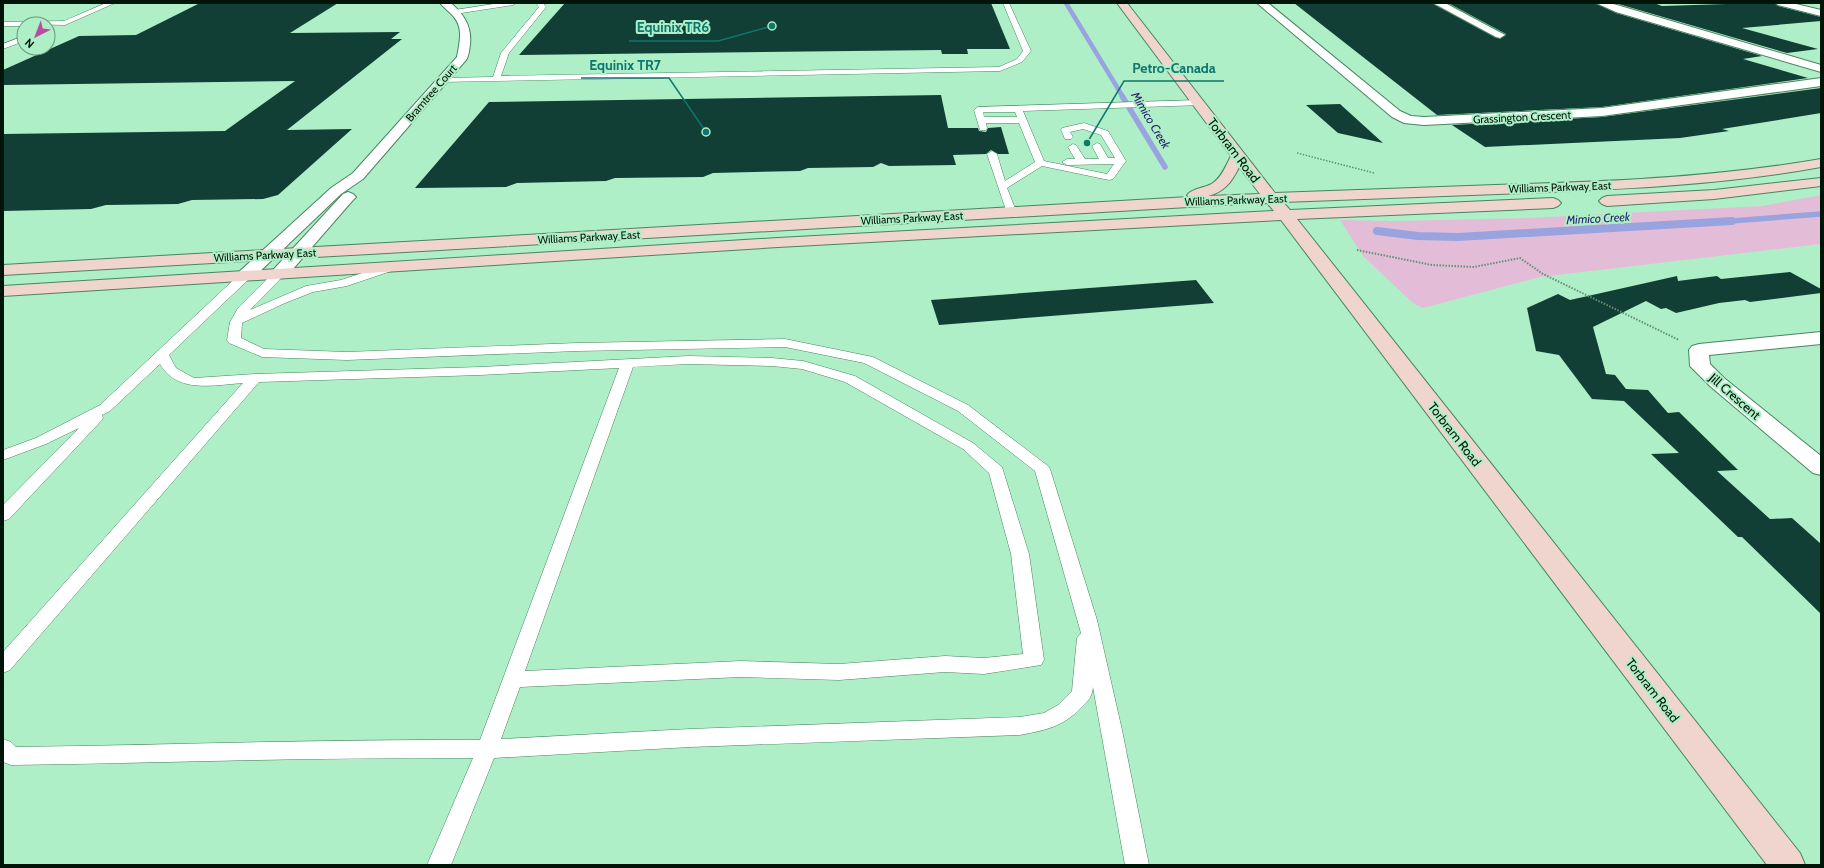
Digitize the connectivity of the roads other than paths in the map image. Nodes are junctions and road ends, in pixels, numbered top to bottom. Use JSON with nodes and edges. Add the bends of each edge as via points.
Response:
{"nodes":[{"id":1,"x":112,"y":3,"type":"edge"},
{"id":2,"x":445,"y":3,"type":"edge"},
{"id":3,"x":513,"y":3,"type":"edge"},
{"id":4,"x":539,"y":3,"type":"edge"},
{"id":5,"x":1006,"y":3,"type":"edge"},
{"id":6,"x":1122,"y":3,"type":"edge"},
{"id":7,"x":1262,"y":3,"type":"edge"},
{"id":8,"x":1438,"y":3,"type":"edge"},
{"id":9,"x":1601,"y":3,"type":"edge"},
{"id":10,"x":1781,"y":3,"type":"edge"},
{"id":11,"x":455,"y":12,"type":"junction"},
{"id":12,"x":1821,"y":13,"type":"edge"},
{"id":13,"x":3,"y":24,"type":"edge"},
{"id":14,"x":1500,"y":35,"type":"dead end"},
{"id":15,"x":16,"y":41,"type":"edge"},
{"id":16,"x":3,"y":47,"type":"edge"},
{"id":17,"x":1821,"y":69,"type":"edge"},
{"id":18,"x":496,"y":79,"type":"junction"},
{"id":19,"x":443,"y":80,"type":"junction"},
{"id":20,"x":1821,"y":82,"type":"edge"},
{"id":21,"x":1199,"y":103,"type":"junction"},
{"id":22,"x":1018,"y":109,"type":"junction"},
{"id":23,"x":1079,"y":117,"type":"junction"},
{"id":24,"x":1022,"y":120,"type":"junction"},
{"id":25,"x":1068,"y":137,"type":"dead end"},
{"id":26,"x":1090,"y":137,"type":"dead end"},
{"id":27,"x":1097,"y":146,"type":"dead end"},
{"id":28,"x":1073,"y":147,"type":"dead end"},
{"id":29,"x":992,"y":154,"type":"dead end"},
{"id":30,"x":1238,"y":155,"type":"junction"},
{"id":31,"x":1105,"y":161,"type":"junction"},
{"id":32,"x":1121,"y":161,"type":"junction"},
{"id":33,"x":1082,"y":162,"type":"junction"},
{"id":34,"x":1040,"y":163,"type":"junction"},
{"id":35,"x":1821,"y":163,"type":"edge"},
{"id":36,"x":358,"y":176,"type":"junction"},
{"id":37,"x":1821,"y":182,"type":"edge"},
{"id":38,"x":1002,"y":187,"type":"junction"},
{"id":39,"x":1271,"y":199,"type":"junction"},
{"id":40,"x":1596,"y":201,"type":"dead end"},
{"id":41,"x":1564,"y":202,"type":"dead end"},
{"id":42,"x":1152,"y":204,"type":"junction"},
{"id":43,"x":1012,"y":213,"type":"junction"},
{"id":44,"x":1285,"y":214,"type":"junction"},
{"id":45,"x":298,"y":253,"type":"junction"},
{"id":46,"x":270,"y":254,"type":"junction"},
{"id":47,"x":396,"y":266,"type":"junction"},
{"id":48,"x":3,"y":270,"type":"edge"},
{"id":49,"x":280,"y":273,"type":"junction"},
{"id":50,"x":246,"y":275,"type":"junction"},
{"id":51,"x":3,"y":291,"type":"edge"},
{"id":52,"x":236,"y":322,"type":"junction"},
{"id":53,"x":1821,"y":338,"type":"edge"},
{"id":54,"x":162,"y":355,"type":"junction"},
{"id":55,"x":628,"y":363,"type":"junction"},
{"id":56,"x":255,"y":378,"type":"junction"},
{"id":57,"x":105,"y":408,"type":"junction"},
{"id":58,"x":3,"y":455,"type":"edge"},
{"id":59,"x":1821,"y":468,"type":"edge"},
{"id":60,"x":3,"y":515,"type":"edge"},
{"id":61,"x":1088,"y":620,"type":"junction"},
{"id":62,"x":3,"y":665,"type":"edge"},
{"id":63,"x":513,"y":679,"type":"junction"},
{"id":64,"x":3,"y":748,"type":"edge"},
{"id":65,"x":487,"y":749,"type":"junction"},
{"id":66,"x":439,"y":865,"type":"edge"},
{"id":67,"x":1137,"y":865,"type":"edge"},
{"id":68,"x":1788,"y":865,"type":"edge"}],
"edges":[{"from":1,"to":13,"type":"lane","via":[[65,23]]},
{"from":2,"to":11,"type":"street","name":"Bramtree Court"},
{"from":3,"to":11,"type":"lane"},
{"from":4,"to":18,"type":"lane","via":[[543,7],[505,53]]},
{"from":5,"to":18,"type":"lane","via":[[1027,51],[1025,57],[1000,69]]},
{"from":6,"to":21,"type":"main road","name":"Torbram Road"},
{"from":7,"to":20,"type":"street","name":"Grassington Crescent","via":[[1396,114],[1409,120],[1492,119],[1602,112]]},
{"from":8,"to":14,"type":"street"},
{"from":9,"to":17,"type":"street"},
{"from":10,"to":12,"type":"street"},
{"from":11,"to":19,"type":"street","name":"Bramtree Court","via":[[465,26],[466,36],[462,58]]},
{"from":15,"to":16,"type":"lane"},
{"from":18,"to":19,"type":"lane"},
{"from":19,"to":36,"type":"street","name":"Bramtree Court"},
{"from":21,"to":23,"type":"lane","via":[[1117,106]]},
{"from":21,"to":30,"type":"main road","name":"Torbram Road"},
{"from":22,"to":23,"type":"lane"},
{"from":22,"to":24,"type":"lane"},
{"from":22,"to":24,"type":"lane","via":[[978,110],[982,124]]},
{"from":23,"to":25,"type":"lane","via":[[1065,130]]},
{"from":23,"to":26,"type":"lane"},
{"from":23,"to":32,"type":"lane","via":[[1105,132]]},
{"from":24,"to":34,"type":"lane"},
{"from":27,"to":31,"type":"lane"},
{"from":28,"to":33,"type":"lane"},
{"from":29,"to":38,"type":"lane"},
{"from":30,"to":39,"type":"main road","name":"Torbram Road"},
{"from":30,"to":42,"type":"main road","via":[[1223,183],[1217,188],[1208,193]]},
{"from":31,"to":32,"type":"lane"},
{"from":31,"to":33,"type":"lane"},
{"from":32,"to":34,"type":"lane","via":[[1109,177]]},
{"from":33,"to":34,"type":"lane"},
{"from":34,"to":38,"type":"lane"},
{"from":35,"to":39,"type":"main road","name":"Williams Parkway East","via":[[1701,180],[1625,185]]},
{"from":36,"to":45,"type":"street","name":"Bramtree Court","via":[[352,192]]},
{"from":36,"to":46,"type":"street","name":"Bramtree Court","via":[[336,191]]},
{"from":37,"to":40,"type":"main road","name":"Williams Parkway East","via":[[1692,197]]},
{"from":38,"to":43,"type":"lane"},
{"from":39,"to":42,"type":"main road","name":"Williams Parkway East"},
{"from":39,"to":44,"type":"main road","name":"Torbram Road"},
{"from":41,"to":44,"type":"main road","name":"Williams Parkway East"},
{"from":42,"to":43,"type":"main road","name":"Williams Parkway East"},
{"from":43,"to":45,"type":"main road","name":"Williams Parkway East"},
{"from":44,"to":47,"type":"main road","name":"Williams Parkway East"},
{"from":44,"to":68,"type":"main road","name":"Torbram Road"},
{"from":45,"to":46,"type":"main road","name":"Williams Parkway East"},
{"from":45,"to":49,"type":"street","name":"Bramtree Court"},
{"from":46,"to":48,"type":"main road","name":"Williams Parkway East"},
{"from":46,"to":50,"type":"street","name":"Bramtree Court"},
{"from":47,"to":49,"type":"main road","name":"Williams Parkway East"},
{"from":47,"to":52,"type":"lane","via":[[343,283],[310,289]]},
{"from":49,"to":50,"type":"main road","name":"Williams Parkway East"},
{"from":49,"to":52,"type":"lane","via":[[242,311]]},
{"from":50,"to":51,"type":"main road","name":"Williams Parkway East"},
{"from":50,"to":54,"type":"lane"},
{"from":52,"to":61,"type":"lane","via":[[234,340],[262,353],[347,356],[577,347],[785,343],[868,360],[963,408],[1042,469]]},
{"from":53,"to":59,"type":"street","name":"Jill Crescent","via":[[1699,350],[1700,366],[1716,382]]},
{"from":54,"to":56,"type":"lane","via":[[171,371],[192,382]]},
{"from":54,"to":57,"type":"lane"},
{"from":55,"to":56,"type":"lane"},
{"from":55,"to":63,"type":"lane"},
{"from":55,"to":63,"type":"lane","via":[[688,360],[804,365],[850,379],[968,446],[996,471],[1020,554],[1034,660],[984,666],[945,664],[839,672],[740,669]]},
{"from":56,"to":62,"type":"lane"},
{"from":57,"to":58,"type":"lane","via":[[41,441]]},
{"from":57,"to":60,"type":"lane"},
{"from":61,"to":65,"type":"lane","via":[[1082,694],[1065,711],[1048,721],[1020,726],[690,738]]},
{"from":61,"to":67,"type":"lane"},
{"from":63,"to":65,"type":"lane"},
{"from":64,"to":65,"type":"lane","via":[[11,756],[367,748]]},
{"from":65,"to":66,"type":"lane"}]}
